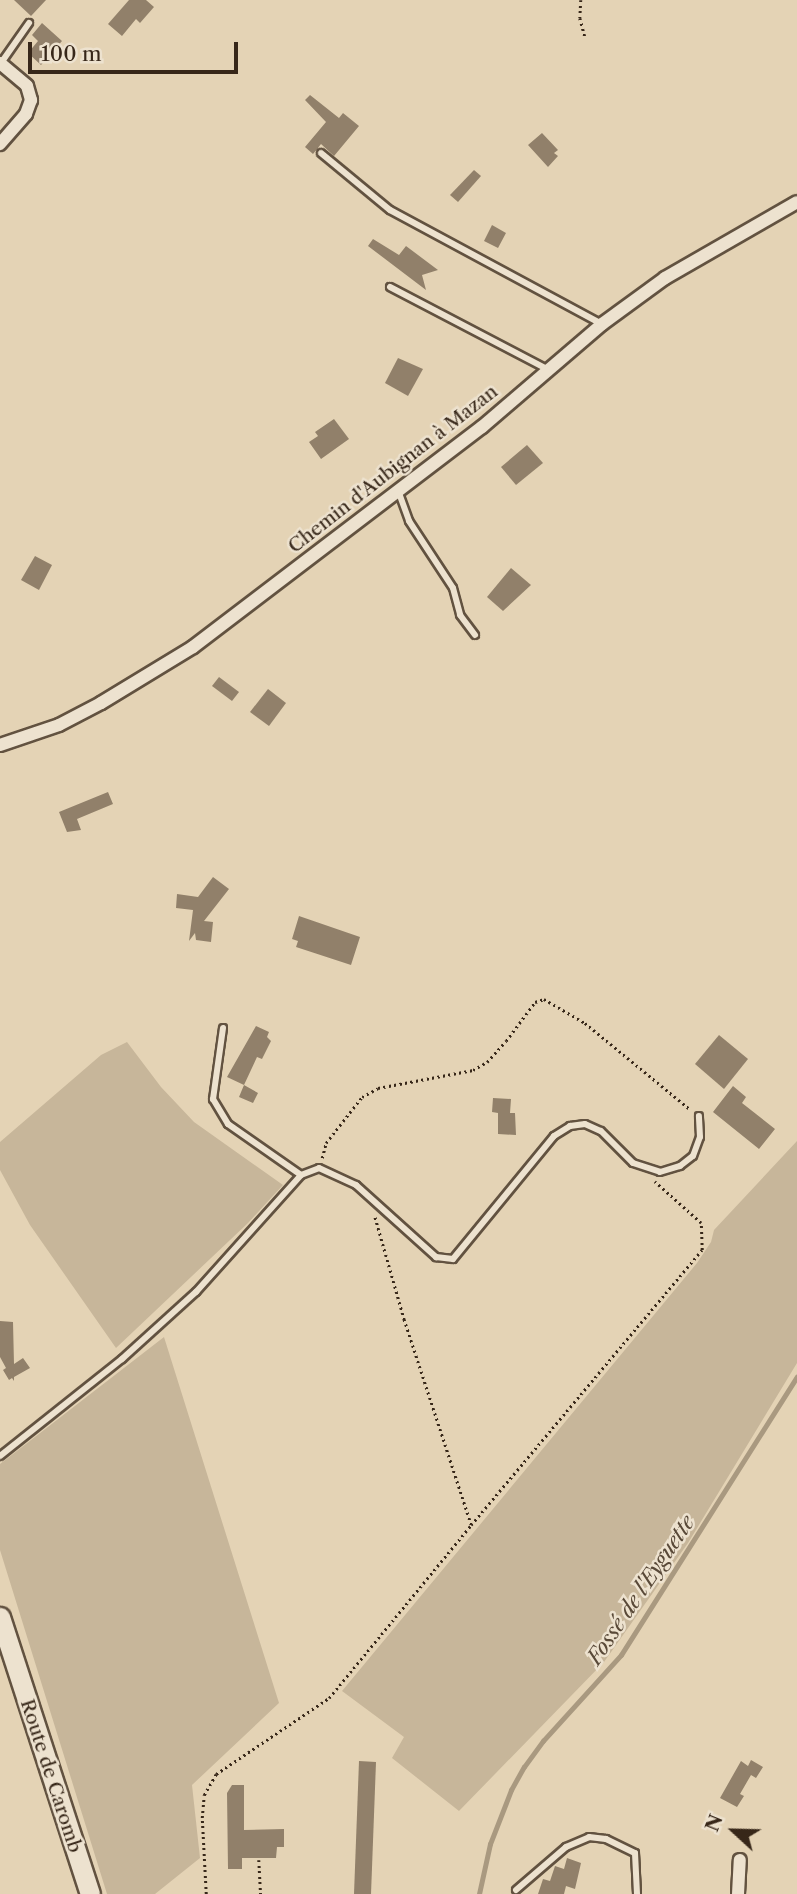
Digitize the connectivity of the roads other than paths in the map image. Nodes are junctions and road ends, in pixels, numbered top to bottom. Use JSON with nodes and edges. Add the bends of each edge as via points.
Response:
{"nodes":[{"id":1,"x":29,"y":23,"type":"dead end"},
{"id":2,"x":0,"y":63,"type":"edge"},
{"id":3,"x":0,"y":144,"type":"edge"},
{"id":4,"x":321,"y":153,"type":"dead end"},
{"id":5,"x":797,"y":202,"type":"edge"},
{"id":6,"x":390,"y":287,"type":"dead end"},
{"id":7,"x":602,"y":324,"type":"junction"},
{"id":8,"x":549,"y":370,"type":"junction"},
{"id":9,"x":399,"y":493,"type":"junction"},
{"id":10,"x":475,"y":635,"type":"dead end"},
{"id":11,"x":0,"y":745,"type":"edge"},
{"id":12,"x":223,"y":1028,"type":"dead end"},
{"id":13,"x":699,"y":1116,"type":"road end"},
{"id":14,"x":300,"y":1175,"type":"junction"},
{"id":15,"x":0,"y":1456,"type":"edge"},
{"id":16,"x":0,"y":1617,"type":"edge"},
{"id":17,"x":740,"y":1860,"type":"dead end"},
{"id":18,"x":516,"y":1890,"type":"dead end"},
{"id":19,"x":90,"y":1894,"type":"edge"},
{"id":20,"x":637,"y":1894,"type":"edge"},
{"id":21,"x":738,"y":1894,"type":"edge"}],
"edges":[{"from":1,"to":2,"type":"lane"},
{"from":2,"to":3,"type":"street","via":[[27,86],[31,100],[26,114]]},
{"from":4,"to":7,"type":"lane","via":[[390,210]]},
{"from":5,"to":7,"type":"street","name":"Chemin d'Aubignan à Mazan","via":[[665,278]]},
{"from":6,"to":8,"type":"lane"},
{"from":7,"to":8,"type":"street","name":"Chemin d'Aubignan à Mazan"},
{"from":8,"to":9,"type":"street","name":"Chemin d'Aubignan à Mazan"},
{"from":9,"to":10,"type":"lane","via":[[409,520],[453,588],[460,615]]},
{"from":9,"to":11,"type":"street","name":"Chemin d'Aubignan à Mazan","via":[[148,676],[59,725]]},
{"from":12,"to":14,"type":"lane","via":[[213,1099],[228,1124]]},
{"from":13,"to":14,"type":"lane","via":[[700,1137],[693,1156],[660,1172],[633,1163],[601,1131],[585,1124],[570,1126],[554,1136],[453,1259],[436,1257],[356,1185],[319,1168]]},
{"from":14,"to":15,"type":"lane","via":[[196,1292],[122,1359]]},
{"from":16,"to":19,"type":"main road","name":"Route de Caromb"},
{"from":17,"to":21,"type":"street"},
{"from":18,"to":20,"type":"lane","via":[[566,1847],[589,1837],[606,1839],[635,1853]]}]}
